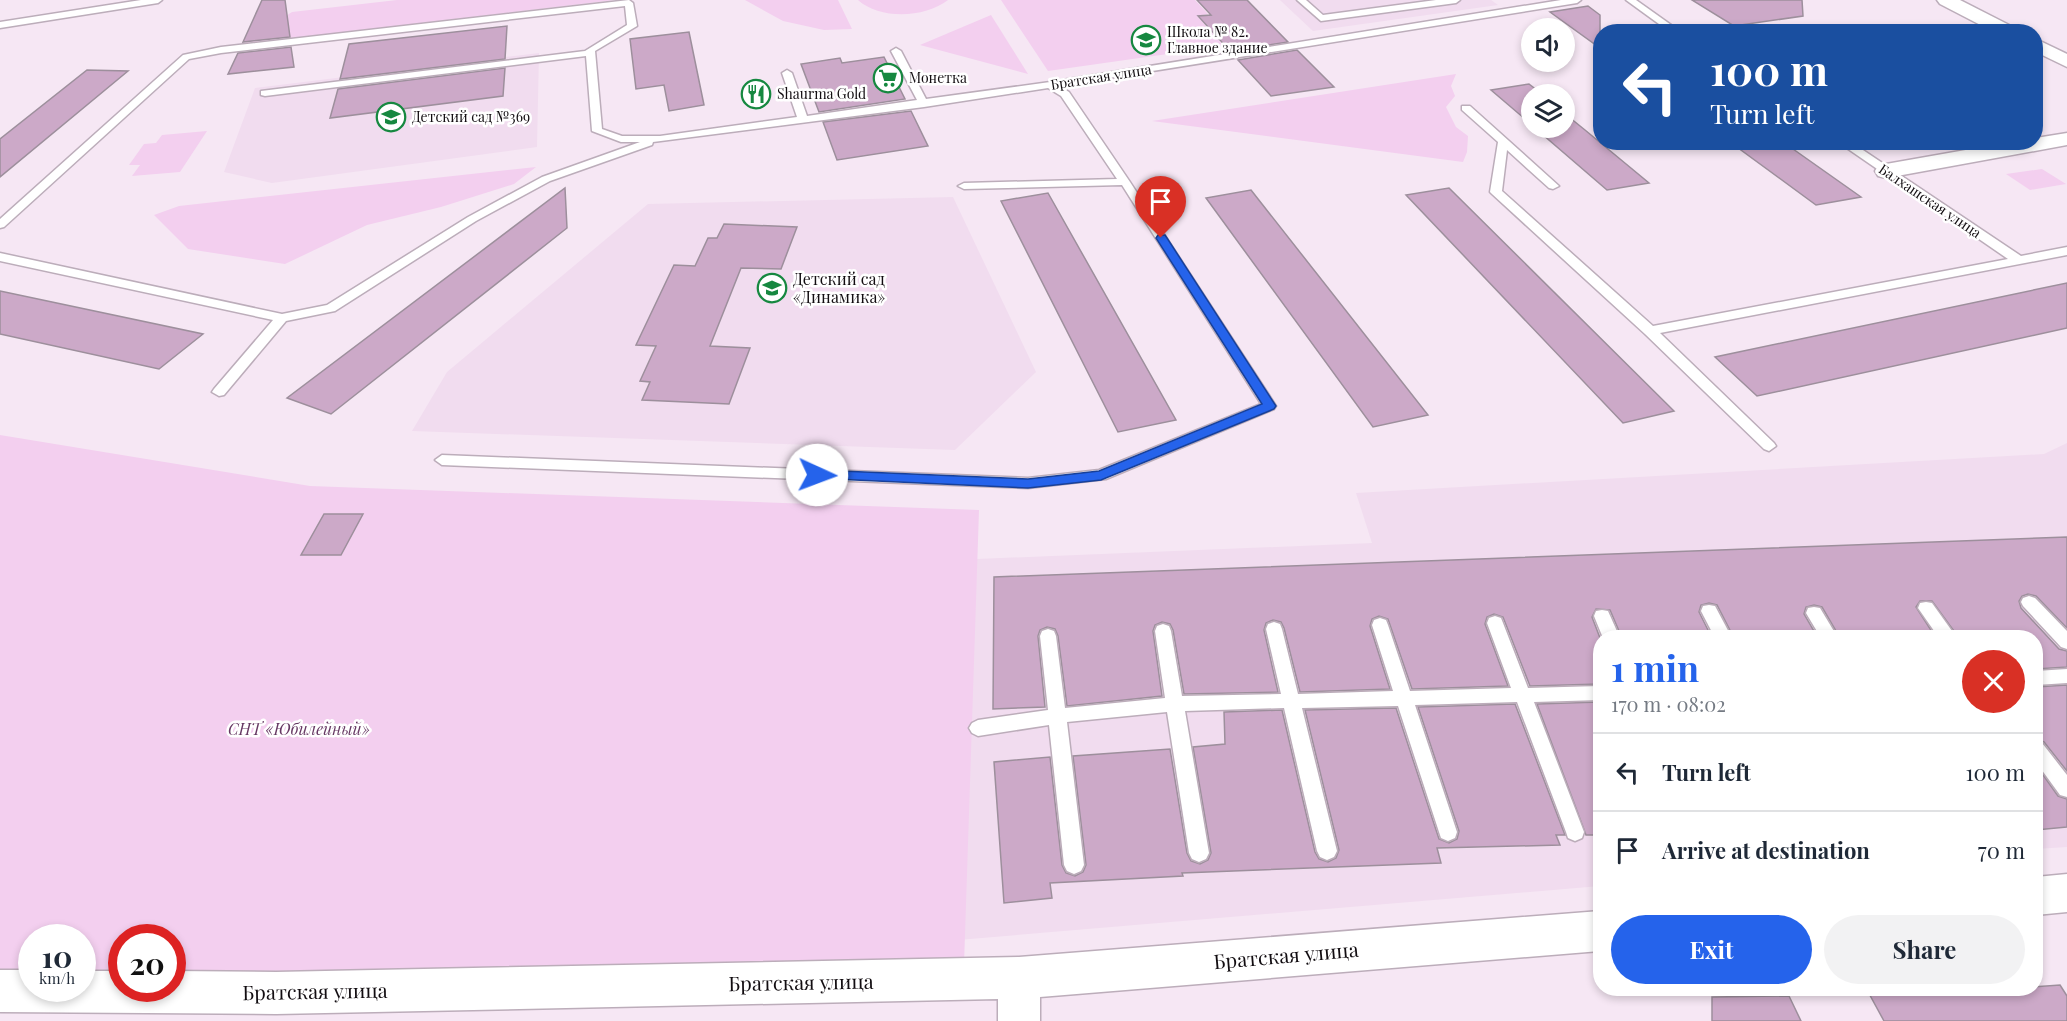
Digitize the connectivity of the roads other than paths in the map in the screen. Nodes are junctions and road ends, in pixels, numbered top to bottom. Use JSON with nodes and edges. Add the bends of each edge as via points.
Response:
{"nodes":[{"id":1,"x":158,"y":0,"type":"edge"},
{"id":2,"x":1301,"y":0,"type":"edge"},
{"id":3,"x":1456,"y":0,"type":"edge"},
{"id":4,"x":1577,"y":0,"type":"edge"},
{"id":5,"x":1630,"y":0,"type":"edge"},
{"id":6,"x":1946,"y":0,"type":"edge"},
{"id":7,"x":1533,"y":3,"type":"edge"},
{"id":8,"x":1665,"y":24,"type":"edge"},
{"id":9,"x":1992,"y":24,"type":"edge"},
{"id":10,"x":0,"y":25,"type":"edge"},
{"id":11,"x":2043,"y":49,"type":"edge"},
{"id":12,"x":896,"y":51,"type":"dead end"},
{"id":13,"x":590,"y":53,"type":"junction"},
{"id":14,"x":2067,"y":61,"type":"edge"},
{"id":15,"x":787,"y":73,"type":"dead end"},
{"id":16,"x":1050,"y":85,"type":"junction"},
{"id":17,"x":265,"y":93,"type":"dead end"},
{"id":18,"x":924,"y":104,"type":"junction"},
{"id":19,"x":1466,"y":108,"type":"dead end"},
{"id":20,"x":803,"y":120,"type":"junction"},
{"id":21,"x":660,"y":139,"type":"junction"},
{"id":22,"x":1503,"y":141,"type":"junction"},
{"id":23,"x":2063,"y":142,"type":"edge"},
{"id":24,"x":2043,"y":145,"type":"edge"},
{"id":25,"x":1855,"y":150,"type":"edge"},
{"id":26,"x":2014,"y":150,"type":"edge"},
{"id":27,"x":1886,"y":171,"type":"junction"},
{"id":28,"x":1125,"y":182,"type":"junction"},
{"id":29,"x":964,"y":186,"type":"dead end"},
{"id":30,"x":1553,"y":186,"type":"dead end"},
{"id":31,"x":0,"y":225,"type":"edge"},
{"id":32,"x":2067,"y":251,"type":"edge"},
{"id":33,"x":0,"y":257,"type":"edge"},
{"id":34,"x":2018,"y":260,"type":"junction"},
{"id":35,"x":282,"y":318,"type":"junction"},
{"id":36,"x":1650,"y":331,"type":"junction"},
{"id":37,"x":219,"y":392,"type":"dead end"},
{"id":38,"x":1770,"y":446,"type":"dead end"},
{"id":39,"x":442,"y":460,"type":"dead end"},
{"id":40,"x":2029,"y":602,"type":"dead end"},
{"id":41,"x":1926,"y":608,"type":"dead end"},
{"id":42,"x":1709,"y":611,"type":"dead end"},
{"id":43,"x":1814,"y":613,"type":"dead end"},
{"id":44,"x":1602,"y":616,"type":"dead end"},
{"id":45,"x":1494,"y":622,"type":"dead end"},
{"id":46,"x":1380,"y":625,"type":"dead end"},
{"id":47,"x":1274,"y":629,"type":"dead end"},
{"id":48,"x":1608,"y":630,"type":"edge"},
{"id":49,"x":1720,"y":630,"type":"edge"},
{"id":50,"x":1825,"y":630,"type":"edge"},
{"id":51,"x":1943,"y":630,"type":"edge"},
{"id":52,"x":1163,"y":631,"type":"dead end"},
{"id":53,"x":1048,"y":636,"type":"dead end"},
{"id":54,"x":2067,"y":642,"type":"edge"},
{"id":55,"x":2067,"y":675,"type":"edge"},
{"id":56,"x":2043,"y":677,"type":"edge"},
{"id":57,"x":1593,"y":693,"type":"edge"},
{"id":58,"x":1522,"y":695,"type":"junction"},
{"id":59,"x":1404,"y":698,"type":"junction"},
{"id":60,"x":1291,"y":700,"type":"junction"},
{"id":61,"x":1175,"y":704,"type":"junction"},
{"id":62,"x":1056,"y":716,"type":"junction"},
{"id":63,"x":978,"y":728,"type":"dead end"},
{"id":64,"x":2043,"y":758,"type":"edge"},
{"id":65,"x":2067,"y":789,"type":"edge"},
{"id":66,"x":1448,"y":832,"type":"dead end"},
{"id":67,"x":1575,"y":832,"type":"dead end"},
{"id":68,"x":1327,"y":851,"type":"dead end"},
{"id":69,"x":1200,"y":853,"type":"dead end"},
{"id":70,"x":1074,"y":865,"type":"dead end"},
{"id":71,"x":2067,"y":893,"type":"edge"},
{"id":72,"x":2043,"y":895,"type":"edge"},
{"id":73,"x":1593,"y":932,"type":"edge"},
{"id":74,"x":1019,"y":978,"type":"junction"},
{"id":75,"x":0,"y":991,"type":"edge"},
{"id":76,"x":1019,"y":1021,"type":"edge"}],
"edges":[{"from":1,"to":10,"type":"lane"},
{"from":2,"to":3,"type":"lane","via":[[1320,18]]},
{"from":4,"to":7,"type":"lane","name":"Братская улица"},
{"from":5,"to":8,"type":"lane"},
{"from":6,"to":9,"type":"street"},
{"from":7,"to":16,"type":"lane","name":"Братская улица"},
{"from":11,"to":14,"type":"street"},
{"from":12,"to":18,"type":"lane"},
{"from":13,"to":17,"type":"lane"},
{"from":13,"to":21,"type":"lane","via":[[597,131],[621,139]]},
{"from":13,"to":31,"type":"lane","via":[[632,26],[629,3],[186,57]]},
{"from":15,"to":20,"type":"lane"},
{"from":16,"to":18,"type":"lane","name":"Братская улица"},
{"from":16,"to":28,"type":"lane","via":[[1065,94]]},
{"from":18,"to":20,"type":"lane","name":"Братская улица"},
{"from":19,"to":22,"type":"lane"},
{"from":20,"to":21,"type":"lane","name":"Братская улица"},
{"from":21,"to":35,"type":"lane","via":[[546,179],[472,219],[331,308]]},
{"from":22,"to":30,"type":"lane"},
{"from":22,"to":36,"type":"lane","via":[[1496,192]]},
{"from":23,"to":24,"type":"street"},
{"from":25,"to":27,"type":"lane","name":"Балхашская улица"},
{"from":26,"to":27,"type":"street"},
{"from":27,"to":34,"type":"lane","name":"Балхашская улица"},
{"from":28,"to":29,"type":"lane"},
{"from":28,"to":39,"type":"lane","via":[[1269,406],[1101,475],[1028,483]]},
{"from":32,"to":34,"type":"lane"},
{"from":33,"to":35,"type":"lane"},
{"from":34,"to":36,"type":"lane"},
{"from":35,"to":37,"type":"lane"},
{"from":36,"to":38,"type":"lane"},
{"from":40,"to":54,"type":"lane"},
{"from":41,"to":51,"type":"lane"},
{"from":42,"to":49,"type":"lane"},
{"from":43,"to":50,"type":"lane"},
{"from":44,"to":48,"type":"lane"},
{"from":45,"to":58,"type":"lane"},
{"from":46,"to":59,"type":"lane"},
{"from":47,"to":60,"type":"lane"},
{"from":52,"to":61,"type":"lane"},
{"from":53,"to":62,"type":"lane"},
{"from":55,"to":56,"type":"lane"},
{"from":57,"to":58,"type":"lane"},
{"from":58,"to":59,"type":"lane"},
{"from":58,"to":67,"type":"lane"},
{"from":59,"to":60,"type":"lane"},
{"from":59,"to":66,"type":"lane"},
{"from":60,"to":61,"type":"lane"},
{"from":60,"to":68,"type":"lane"},
{"from":61,"to":62,"type":"lane"},
{"from":61,"to":69,"type":"lane"},
{"from":62,"to":63,"type":"lane"},
{"from":62,"to":70,"type":"lane"},
{"from":64,"to":65,"type":"lane"},
{"from":71,"to":72,"type":"street"},
{"from":73,"to":74,"type":"street","name":"Братская улица"},
{"from":74,"to":75,"type":"street","name":"Братская улица","via":[[276,993]]},
{"from":74,"to":76,"type":"street"}]}
